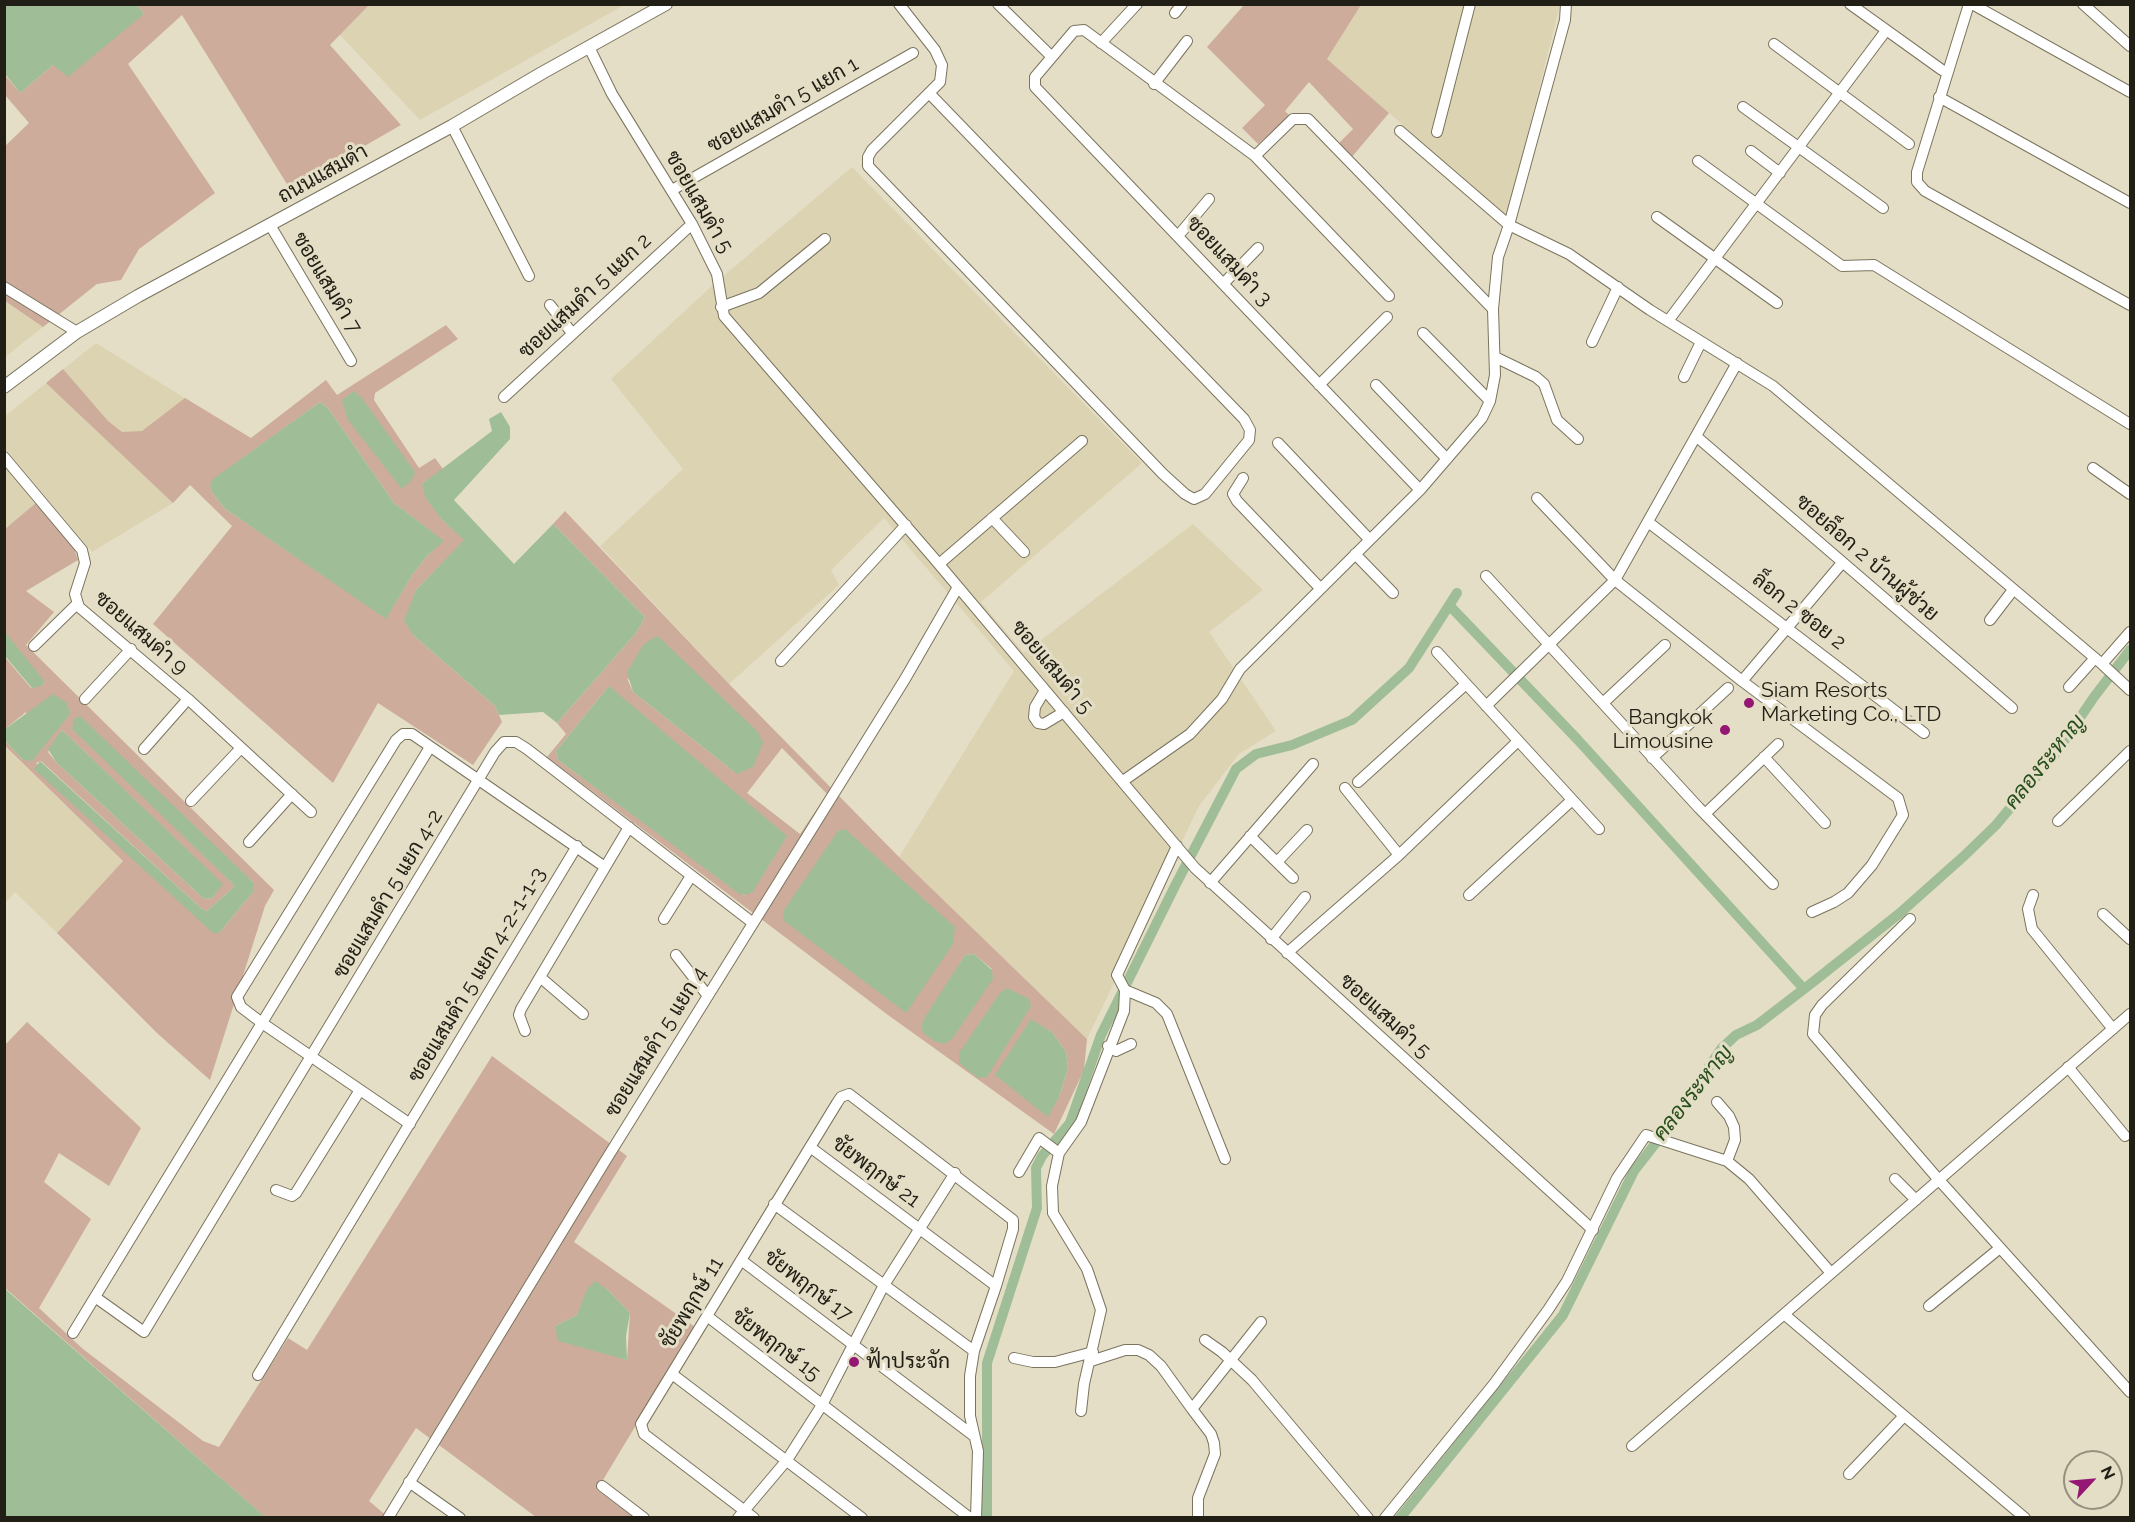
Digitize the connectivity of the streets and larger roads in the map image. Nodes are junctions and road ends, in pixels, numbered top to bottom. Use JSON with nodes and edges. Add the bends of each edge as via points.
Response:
{"nodes":[{"id":1,"x":666,"y":4,"type":"edge"},
{"id":2,"x":899,"y":4,"type":"edge"},
{"id":3,"x":998,"y":4,"type":"edge"},
{"id":4,"x":1137,"y":4,"type":"edge"},
{"id":5,"x":1470,"y":4,"type":"edge"},
{"id":6,"x":1566,"y":4,"type":"edge"},
{"id":7,"x":1850,"y":4,"type":"edge"},
{"id":8,"x":1970,"y":4,"type":"edge"},
{"id":9,"x":2083,"y":4,"type":"edge"},
{"id":10,"x":1886,"y":32,"type":"junction"},
{"id":11,"x":1187,"y":40,"type":"dead end"},
{"id":12,"x":1101,"y":43,"type":"junction"},
{"id":13,"x":1774,"y":44,"type":"dead end"},
{"id":14,"x":2130,"y":46,"type":"edge"},
{"id":15,"x":589,"y":47,"type":"junction"},
{"id":16,"x":913,"y":53,"type":"dead end"},
{"id":17,"x":1051,"y":56,"type":"junction"},
{"id":18,"x":1942,"y":70,"type":"dead end"},
{"id":19,"x":1154,"y":84,"type":"junction"},
{"id":20,"x":2130,"y":92,"type":"edge"},
{"id":21,"x":930,"y":93,"type":"junction"},
{"id":22,"x":1841,"y":93,"type":"junction"},
{"id":23,"x":1939,"y":98,"type":"junction"},
{"id":24,"x":1743,"y":107,"type":"dead end"},
{"id":25,"x":452,"y":126,"type":"junction"},
{"id":26,"x":1400,"y":131,"type":"dead end"},
{"id":27,"x":1437,"y":132,"type":"dead end"},
{"id":28,"x":1909,"y":144,"type":"dead end"},
{"id":29,"x":1798,"y":148,"type":"junction"},
{"id":30,"x":1751,"y":151,"type":"dead end"},
{"id":31,"x":1255,"y":156,"type":"junction"},
{"id":32,"x":1698,"y":162,"type":"dead end"},
{"id":33,"x":1779,"y":173,"type":"junction"},
{"id":34,"x":672,"y":190,"type":"junction"},
{"id":35,"x":1209,"y":198,"type":"dead end"},
{"id":36,"x":2130,"y":203,"type":"edge"},
{"id":37,"x":1756,"y":204,"type":"junction"},
{"id":38,"x":1883,"y":208,"type":"dead end"},
{"id":39,"x":1657,"y":217,"type":"dead end"},
{"id":40,"x":692,"y":224,"type":"junction"},
{"id":41,"x":270,"y":225,"type":"junction"},
{"id":42,"x":1509,"y":225,"type":"junction"},
{"id":43,"x":1178,"y":236,"type":"junction"},
{"id":44,"x":825,"y":239,"type":"dead end"},
{"id":45,"x":1258,"y":248,"type":"dead end"},
{"id":46,"x":1716,"y":259,"type":"junction"},
{"id":47,"x":529,"y":276,"type":"dead end"},
{"id":48,"x":1223,"y":284,"type":"junction"},
{"id":49,"x":4,"y":287,"type":"edge"},
{"id":50,"x":1618,"y":287,"type":"junction"},
{"id":51,"x":1389,"y":296,"type":"dead end"},
{"id":52,"x":1777,"y":303,"type":"dead end"},
{"id":53,"x":550,"y":304,"type":"dead end"},
{"id":54,"x":2130,"y":304,"type":"edge"},
{"id":55,"x":721,"y":307,"type":"junction"},
{"id":56,"x":1493,"y":309,"type":"junction"},
{"id":57,"x":1387,"y":317,"type":"dead end"},
{"id":58,"x":1668,"y":321,"type":"junction"},
{"id":59,"x":77,"y":332,"type":"junction"},
{"id":60,"x":572,"y":333,"type":"junction"},
{"id":61,"x":1423,"y":333,"type":"dead end"},
{"id":62,"x":1592,"y":342,"type":"dead end"},
{"id":63,"x":1701,"y":342,"type":"junction"},
{"id":64,"x":1495,"y":357,"type":"junction"},
{"id":65,"x":351,"y":361,"type":"dead end"},
{"id":66,"x":1737,"y":363,"type":"junction"},
{"id":67,"x":1684,"y":377,"type":"dead end"},
{"id":68,"x":1319,"y":385,"type":"junction"},
{"id":69,"x":1376,"y":385,"type":"dead end"},
{"id":70,"x":4,"y":387,"type":"edge"},
{"id":71,"x":504,"y":397,"type":"dead end"},
{"id":72,"x":1490,"y":401,"type":"junction"},
{"id":73,"x":2130,"y":424,"type":"edge"},
{"id":74,"x":1697,"y":437,"type":"junction"},
{"id":75,"x":1578,"y":439,"type":"dead end"},
{"id":76,"x":1082,"y":441,"type":"dead end"},
{"id":77,"x":1278,"y":443,"type":"dead end"},
{"id":78,"x":4,"y":457,"type":"edge"},
{"id":79,"x":1447,"y":459,"type":"junction"},
{"id":80,"x":2093,"y":468,"type":"dead end"},
{"id":81,"x":1243,"y":478,"type":"dead end"},
{"id":82,"x":1420,"y":490,"type":"junction"},
{"id":83,"x":2130,"y":494,"type":"edge"},
{"id":84,"x":1537,"y":498,"type":"dead end"},
{"id":85,"x":992,"y":518,"type":"junction"},
{"id":86,"x":1648,"y":522,"type":"junction"},
{"id":87,"x":906,"y":525,"type":"junction"},
{"id":88,"x":1370,"y":539,"type":"junction"},
{"id":89,"x":1024,"y":552,"type":"dead end"},
{"id":90,"x":1355,"y":554,"type":"junction"},
{"id":91,"x":1842,"y":563,"type":"junction"},
{"id":92,"x":939,"y":564,"type":"junction"},
{"id":93,"x":1486,"y":576,"type":"dead end"},
{"id":94,"x":1615,"y":580,"type":"junction"},
{"id":95,"x":958,"y":587,"type":"junction"},
{"id":96,"x":1320,"y":588,"type":"junction"},
{"id":97,"x":2013,"y":590,"type":"junction"},
{"id":98,"x":1393,"y":593,"type":"dead end"},
{"id":99,"x":78,"y":604,"type":"junction"},
{"id":100,"x":1990,"y":620,"type":"dead end"},
{"id":101,"x":1788,"y":626,"type":"junction"},
{"id":102,"x":2130,"y":632,"type":"edge"},
{"id":103,"x":1551,"y":645,"type":"junction"},
{"id":104,"x":1665,"y":645,"type":"dead end"},
{"id":105,"x":34,"y":646,"type":"dead end"},
{"id":106,"x":131,"y":649,"type":"junction"},
{"id":107,"x":1437,"y":652,"type":"dead end"},
{"id":108,"x":781,"y":661,"type":"dead end"},
{"id":109,"x":2102,"y":664,"type":"junction"},
{"id":110,"x":1742,"y":681,"type":"junction"},
{"id":111,"x":1466,"y":684,"type":"junction"},
{"id":112,"x":2069,"y":687,"type":"dead end"},
{"id":113,"x":1728,"y":688,"type":"dead end"},
{"id":114,"x":1046,"y":690,"type":"junction"},
{"id":115,"x":2130,"y":690,"type":"edge"},
{"id":116,"x":85,"y":699,"type":"dead end"},
{"id":117,"x":188,"y":699,"type":"junction"},
{"id":118,"x":1603,"y":703,"type":"junction"},
{"id":119,"x":1486,"y":706,"type":"junction"},
{"id":120,"x":2012,"y":708,"type":"dead end"},
{"id":121,"x":1064,"y":712,"type":"junction"},
{"id":122,"x":1924,"y":734,"type":"dead end"},
{"id":123,"x":1517,"y":742,"type":"junction"},
{"id":124,"x":1778,"y":744,"type":"dead end"},
{"id":125,"x":430,"y":747,"type":"junction"},
{"id":126,"x":241,"y":748,"type":"junction"},
{"id":127,"x":144,"y":749,"type":"dead end"},
{"id":128,"x":2130,"y":751,"type":"edge"},
{"id":129,"x":1764,"y":757,"type":"junction"},
{"id":130,"x":1652,"y":758,"type":"junction"},
{"id":131,"x":1313,"y":764,"type":"dead end"},
{"id":132,"x":480,"y":780,"type":"junction"},
{"id":133,"x":1123,"y":781,"type":"junction"},
{"id":134,"x":1358,"y":782,"type":"dead end"},
{"id":135,"x":1345,"y":788,"type":"dead end"},
{"id":136,"x":292,"y":794,"type":"junction"},
{"id":137,"x":1572,"y":800,"type":"junction"},
{"id":138,"x":191,"y":801,"type":"dead end"},
{"id":139,"x":311,"y":812,"type":"dead end"},
{"id":140,"x":1704,"y":814,"type":"junction"},
{"id":141,"x":2058,"y":821,"type":"dead end"},
{"id":142,"x":1825,"y":823,"type":"dead end"},
{"id":143,"x":629,"y":827,"type":"junction"},
{"id":144,"x":1599,"y":829,"type":"dead end"},
{"id":145,"x":1307,"y":830,"type":"dead end"},
{"id":146,"x":1250,"y":836,"type":"junction"},
{"id":147,"x":249,"y":842,"type":"dead end"},
{"id":148,"x":577,"y":846,"type":"junction"},
{"id":149,"x":1177,"y":847,"type":"junction"},
{"id":150,"x":1399,"y":855,"type":"junction"},
{"id":151,"x":1277,"y":862,"type":"junction"},
{"id":152,"x":605,"y":867,"type":"junction"},
{"id":153,"x":691,"y":876,"type":"junction"},
{"id":154,"x":1293,"y":878,"type":"dead end"},
{"id":155,"x":1210,"y":883,"type":"junction"},
{"id":156,"x":1773,"y":884,"type":"dead end"},
{"id":157,"x":1468,"y":895,"type":"dead end"},
{"id":158,"x":2033,"y":895,"type":"dead end"},
{"id":159,"x":1305,"y":897,"type":"dead end"},
{"id":160,"x":1812,"y":912,"type":"dead end"},
{"id":161,"x":2103,"y":914,"type":"dead end"},
{"id":162,"x":664,"y":919,"type":"dead end"},
{"id":163,"x":1910,"y":919,"type":"dead end"},
{"id":164,"x":753,"y":924,"type":"junction"},
{"id":165,"x":1271,"y":939,"type":"junction"},
{"id":166,"x":2130,"y":939,"type":"edge"},
{"id":167,"x":1287,"y":953,"type":"junction"},
{"id":168,"x":676,"y":955,"type":"dead end"},
{"id":169,"x":540,"y":977,"type":"junction"},
{"id":170,"x":1125,"y":990,"type":"junction"},
{"id":171,"x":708,"y":996,"type":"junction"},
{"id":172,"x":583,"y":1014,"type":"dead end"},
{"id":173,"x":2130,"y":1014,"type":"edge"},
{"id":174,"x":262,"y":1023,"type":"junction"},
{"id":175,"x":2114,"y":1029,"type":"junction"},
{"id":176,"x":525,"y":1031,"type":"dead end"},
{"id":177,"x":1131,"y":1044,"type":"dead end"},
{"id":178,"x":1108,"y":1046,"type":"junction"},
{"id":179,"x":311,"y":1056,"type":"junction"},
{"id":180,"x":2068,"y":1067,"type":"junction"},
{"id":181,"x":360,"y":1090,"type":"junction"},
{"id":182,"x":1717,"y":1102,"type":"dead end"},
{"id":183,"x":410,"y":1124,"type":"junction"},
{"id":184,"x":2125,"y":1136,"type":"dead end"},
{"id":185,"x":810,"y":1147,"type":"junction"},
{"id":186,"x":1059,"y":1153,"type":"junction"},
{"id":187,"x":1226,"y":1159,"type":"dead end"},
{"id":188,"x":1727,"y":1161,"type":"junction"},
{"id":189,"x":955,"y":1173,"type":"junction"},
{"id":190,"x":1019,"y":1173,"type":"dead end"},
{"id":191,"x":1895,"y":1179,"type":"dead end"},
{"id":192,"x":1939,"y":1180,"type":"junction"},
{"id":193,"x":276,"y":1190,"type":"dead end"},
{"id":194,"x":1916,"y":1200,"type":"junction"},
{"id":195,"x":774,"y":1204,"type":"junction"},
{"id":196,"x":918,"y":1228,"type":"junction"},
{"id":197,"x":1593,"y":1230,"type":"junction"},
{"id":198,"x":2000,"y":1248,"type":"junction"},
{"id":199,"x":741,"y":1260,"type":"junction"},
{"id":200,"x":1831,"y":1274,"type":"junction"},
{"id":201,"x":884,"y":1285,"type":"junction"},
{"id":202,"x":996,"y":1287,"type":"junction"},
{"id":203,"x":95,"y":1298,"type":"junction"},
{"id":204,"x":1929,"y":1306,"type":"dead end"},
{"id":205,"x":1785,"y":1315,"type":"junction"},
{"id":206,"x":707,"y":1316,"type":"junction"},
{"id":207,"x":1262,"y":1322,"type":"dead end"},
{"id":208,"x":73,"y":1333,"type":"dead end"},
{"id":209,"x":1205,"y":1340,"type":"dead end"},
{"id":210,"x":852,"y":1343,"type":"junction"},
{"id":211,"x":974,"y":1351,"type":"junction"},
{"id":212,"x":1092,"y":1356,"type":"junction"},
{"id":213,"x":1014,"y":1358,"type":"dead end"},
{"id":214,"x":1232,"y":1361,"type":"junction"},
{"id":215,"x":672,"y":1374,"type":"junction"},
{"id":216,"x":258,"y":1375,"type":"dead end"},
{"id":217,"x":2130,"y":1392,"type":"edge"},
{"id":218,"x":822,"y":1404,"type":"junction"},
{"id":219,"x":1192,"y":1409,"type":"junction"},
{"id":220,"x":1081,"y":1410,"type":"dead end"},
{"id":221,"x":1904,"y":1416,"type":"junction"},
{"id":222,"x":974,"y":1436,"type":"junction"},
{"id":223,"x":1632,"y":1446,"type":"dead end"},
{"id":224,"x":787,"y":1460,"type":"junction"},
{"id":225,"x":1849,"y":1474,"type":"dead end"},
{"id":226,"x":409,"y":1482,"type":"junction"},
{"id":227,"x":602,"y":1486,"type":"dead end"},
{"id":228,"x":741,"y":1514,"type":"edge"},
{"id":229,"x":388,"y":1518,"type":"edge"},
{"id":230,"x":460,"y":1518,"type":"edge"},
{"id":231,"x":644,"y":1518,"type":"edge"},
{"id":232,"x":754,"y":1518,"type":"edge"},
{"id":233,"x":862,"y":1518,"type":"edge"},
{"id":234,"x":970,"y":1518,"type":"edge"},
{"id":235,"x":976,"y":1518,"type":"edge"},
{"id":236,"x":1198,"y":1518,"type":"edge"},
{"id":237,"x":1368,"y":1518,"type":"edge"},
{"id":238,"x":1385,"y":1518,"type":"edge"},
{"id":239,"x":2025,"y":1518,"type":"edge"}],
"edges":[{"from":1,"to":15,"type":"street","name":"ถนนแสมดำ"},
{"from":2,"to":21,"type":"street","via":[[942,65],[940,82]]},
{"from":3,"to":17,"type":"street"},
{"from":4,"to":12,"type":"street"},
{"from":5,"to":27,"type":"street"},
{"from":6,"to":42,"type":"street","via":[[1565,20]]},
{"from":7,"to":10,"type":"street"},
{"from":8,"to":20,"type":"street"},
{"from":8,"to":23,"type":"street"},
{"from":9,"to":14,"type":"street"},
{"from":10,"to":18,"type":"street"},
{"from":10,"to":22,"type":"street"},
{"from":11,"to":19,"type":"street"},
{"from":12,"to":17,"type":"street","name":"ซอยแสมดำ 3","via":[[1078,28]]},
{"from":12,"to":19,"type":"street","name":"ซอยแสมดำ 3"},
{"from":13,"to":22,"type":"street"},
{"from":15,"to":25,"type":"street","name":"ถนนแสมดำ"},
{"from":15,"to":34,"type":"street","name":"ซอยแสมดำ 5","via":[[612,94]]},
{"from":16,"to":34,"type":"street","name":"ซอยแสมดำ 5 แยก 1"},
{"from":17,"to":43,"type":"street","name":"ซอยแสมดำ 3","via":[[1035,77],[1035,87]]},
{"from":19,"to":31,"type":"street","name":"ซอยแสมดำ 3"},
{"from":21,"to":21,"type":"street","via":[[872,150],[868,166],[1164,474],[1194,499],[1205,494],[1249,440],[1250,430],[1244,419]]},
{"from":22,"to":28,"type":"street"},
{"from":22,"to":29,"type":"street"},
{"from":23,"to":36,"type":"street"},
{"from":23,"to":54,"type":"street","via":[[1917,183]]},
{"from":24,"to":29,"type":"street"},
{"from":25,"to":41,"type":"street","name":"ถนนแสมดำ"},
{"from":25,"to":47,"type":"street"},
{"from":26,"to":42,"type":"street"},
{"from":29,"to":33,"type":"street"},
{"from":29,"to":38,"type":"street"},
{"from":30,"to":33,"type":"street"},
{"from":31,"to":51,"type":"street","name":"ซอยแสมดำ 3"},
{"from":31,"to":56,"type":"street","via":[[1293,119],[1308,120]]},
{"from":32,"to":37,"type":"street"},
{"from":33,"to":37,"type":"street"},
{"from":34,"to":40,"type":"street","name":"ซอยแสมดำ 5"},
{"from":35,"to":43,"type":"street"},
{"from":37,"to":46,"type":"street"},
{"from":37,"to":73,"type":"street","via":[[1842,266],[1874,265]]},
{"from":39,"to":46,"type":"street"},
{"from":40,"to":55,"type":"street","name":"ซอยแสมดำ 5","via":[[717,274]]},
{"from":40,"to":60,"type":"street","name":"ซอยแสมดำ 5 แยก 2"},
{"from":41,"to":59,"type":"street","name":"ถนนแสมดำ"},
{"from":41,"to":65,"type":"street","name":"ซอยแสมดำ 7"},
{"from":42,"to":50,"type":"street","via":[[1569,254]]},
{"from":42,"to":56,"type":"street","via":[[1498,256]]},
{"from":43,"to":48,"type":"street","name":"ซอยแสมดำ 3"},
{"from":44,"to":55,"type":"street","via":[[759,292]]},
{"from":45,"to":48,"type":"street"},
{"from":46,"to":52,"type":"street"},
{"from":46,"to":58,"type":"street"},
{"from":48,"to":68,"type":"street","name":"ซอยแสมดำ 3"},
{"from":49,"to":59,"type":"street"},
{"from":50,"to":58,"type":"street"},
{"from":50,"to":62,"type":"street"},
{"from":53,"to":60,"type":"street"},
{"from":55,"to":87,"type":"street","name":"ซอยแสมดำ 5","via":[[724,316]]},
{"from":56,"to":64,"type":"street"},
{"from":57,"to":68,"type":"street"},
{"from":58,"to":63,"type":"street"},
{"from":59,"to":70,"type":"street","name":"ถนนแสมดำ"},
{"from":60,"to":71,"type":"street","name":"ซอยแสมดำ 5 แยก 2"},
{"from":61,"to":72,"type":"street"},
{"from":63,"to":66,"type":"street"},
{"from":63,"to":67,"type":"street"},
{"from":64,"to":72,"type":"street"},
{"from":64,"to":75,"type":"street","via":[[1544,384],[1557,420]]},
{"from":66,"to":74,"type":"street"},
{"from":66,"to":97,"type":"street","via":[[1773,386]]},
{"from":68,"to":82,"type":"street","name":"ซอยแสมดำ 3"},
{"from":69,"to":79,"type":"street"},
{"from":72,"to":79,"type":"street","via":[[1474,428]]},
{"from":74,"to":86,"type":"street"},
{"from":74,"to":91,"type":"street","name":"ซอยล็อก 2 บ้านผู้ช่วย"},
{"from":76,"to":85,"type":"street"},
{"from":77,"to":88,"type":"street"},
{"from":78,"to":99,"type":"street","name":"ซอยแสมดำ 9","via":[[81,550],[85,563],[75,594]]},
{"from":79,"to":82,"type":"street"},
{"from":80,"to":83,"type":"street"},
{"from":81,"to":96,"type":"street","via":[[1233,494],[1237,501]]},
{"from":82,"to":88,"type":"street"},
{"from":84,"to":94,"type":"street"},
{"from":85,"to":89,"type":"street"},
{"from":85,"to":92,"type":"street"},
{"from":86,"to":94,"type":"street"},
{"from":86,"to":101,"type":"street","name":"ล็อก 2 ซอย 2"},
{"from":87,"to":92,"type":"street","name":"ซอยแสมดำ 5"},
{"from":87,"to":108,"type":"street"},
{"from":88,"to":90,"type":"street"},
{"from":90,"to":96,"type":"street"},
{"from":90,"to":98,"type":"street"},
{"from":91,"to":101,"type":"street"},
{"from":91,"to":120,"type":"street","name":"ซอยล็อก 2 บ้านผู้ช่วย"},
{"from":92,"to":95,"type":"street","name":"ซอยแสมดำ 5"},
{"from":93,"to":103,"type":"street"},
{"from":94,"to":103,"type":"street"},
{"from":94,"to":110,"type":"street"},
{"from":95,"to":114,"type":"street","name":"ซอยแสมดำ 5"},
{"from":95,"to":164,"type":"street","name":"ซอยแสมดำ 5 แยก 4"},
{"from":96,"to":133,"type":"street","via":[[1240,669],[1222,699],[1190,734]]},
{"from":97,"to":100,"type":"street"},
{"from":97,"to":109,"type":"street"},
{"from":99,"to":105,"type":"street"},
{"from":99,"to":106,"type":"street","name":"ซอยแสมดำ 9"},
{"from":101,"to":110,"type":"street"},
{"from":101,"to":122,"type":"street","name":"ล็อก 2 ซอย 2"},
{"from":102,"to":109,"type":"street"},
{"from":103,"to":118,"type":"street"},
{"from":103,"to":119,"type":"street"},
{"from":104,"to":118,"type":"street"},
{"from":106,"to":116,"type":"street"},
{"from":106,"to":117,"type":"street","name":"ซอยแสมดำ 9"},
{"from":107,"to":111,"type":"street"},
{"from":109,"to":112,"type":"street"},
{"from":109,"to":115,"type":"street"},
{"from":110,"to":160,"type":"street","via":[[1883,786],[1898,798],[1902,807],[1903,815],[1863,877],[1834,902]]},
{"from":111,"to":119,"type":"street"},
{"from":111,"to":134,"type":"street"},
{"from":113,"to":130,"type":"street"},
{"from":114,"to":121,"type":"street","name":"ซอยแสมดำ 5"},
{"from":114,"to":121,"type":"street","via":[[1035,706],[1038,723],[1044,724]]},
{"from":117,"to":126,"type":"street","name":"ซอยแสมดำ 9"},
{"from":117,"to":127,"type":"street"},
{"from":118,"to":130,"type":"street"},
{"from":119,"to":123,"type":"street"},
{"from":121,"to":133,"type":"street","name":"ซอยแสมดำ 5"},
{"from":123,"to":137,"type":"street"},
{"from":123,"to":150,"type":"street"},
{"from":124,"to":129,"type":"street"},
{"from":125,"to":132,"type":"street"},
{"from":125,"to":174,"type":"street"},
{"from":125,"to":174,"type":"street","via":[[407,732],[396,740],[238,993],[241,1007]]},
{"from":126,"to":136,"type":"street","name":"ซอยแสมดำ 9"},
{"from":126,"to":138,"type":"street"},
{"from":128,"to":141,"type":"street"},
{"from":129,"to":140,"type":"street"},
{"from":129,"to":142,"type":"street"},
{"from":130,"to":140,"type":"street"},
{"from":131,"to":146,"type":"street"},
{"from":132,"to":143,"type":"street","name":"ซอยแสมดำ 5 แยก 4-2","via":[[500,746],[516,742]]},
{"from":132,"to":148,"type":"street"},
{"from":132,"to":179,"type":"street","name":"ซอยแสมดำ 5 แยก 4-2"},
{"from":133,"to":149,"type":"street","name":"ซอยแสมดำ 5"},
{"from":135,"to":150,"type":"street"},
{"from":136,"to":139,"type":"street","name":"ซอยแสมดำ 9"},
{"from":136,"to":147,"type":"street"},
{"from":137,"to":144,"type":"street"},
{"from":137,"to":157,"type":"street"},
{"from":140,"to":156,"type":"street"},
{"from":143,"to":152,"type":"street"},
{"from":143,"to":153,"type":"street","name":"ซอยแสมดำ 5 แยก 4-2"},
{"from":145,"to":151,"type":"street"},
{"from":146,"to":151,"type":"street"},
{"from":146,"to":155,"type":"street"},
{"from":148,"to":152,"type":"street"},
{"from":148,"to":183,"type":"street","name":"ซอยแสมดำ 5 แยก 4-2-1-1-3"},
{"from":149,"to":155,"type":"street","name":"ซอยแสมดำ 5"},
{"from":149,"to":170,"type":"street","via":[[1117,975]]},
{"from":150,"to":167,"type":"street"},
{"from":151,"to":154,"type":"street"},
{"from":152,"to":169,"type":"street"},
{"from":153,"to":162,"type":"street"},
{"from":153,"to":164,"type":"street","name":"ซอยแสมดำ 5 แยก 4-2"},
{"from":155,"to":165,"type":"street","name":"ซอยแสมดำ 5"},
{"from":158,"to":175,"type":"street","via":[[2028,909],[2032,929]]},
{"from":159,"to":165,"type":"street"},
{"from":161,"to":166,"type":"street"},
{"from":163,"to":192,"type":"street","via":[[1821,1005],[1812,1025],[1820,1044]]},
{"from":164,"to":171,"type":"street","name":"ซอยแสมดำ 5 แยก 4"},
{"from":165,"to":167,"type":"street","name":"ซอยแสมดำ 5"},
{"from":167,"to":197,"type":"street","name":"ซอยแสมดำ 5"},
{"from":168,"to":171,"type":"street"},
{"from":169,"to":172,"type":"street"},
{"from":169,"to":176,"type":"street","via":[[519,1015]]},
{"from":170,"to":178,"type":"street","via":[[1126,1005]]},
{"from":170,"to":187,"type":"street","via":[[1156,1003],[1167,1014]]},
{"from":171,"to":226,"type":"street","name":"ซอยแสมดำ 5 แยก 4"},
{"from":173,"to":175,"type":"street"},
{"from":174,"to":179,"type":"street"},
{"from":174,"to":203,"type":"street"},
{"from":175,"to":180,"type":"street"},
{"from":177,"to":178,"type":"street","via":[[1116,1051]]},
{"from":178,"to":186,"type":"street","via":[[1081,1122]]},
{"from":179,"to":181,"type":"street"},
{"from":179,"to":203,"type":"street","name":"ซอยแสมดำ 5 แยก 4-2","via":[[144,1332]]},
{"from":180,"to":184,"type":"street"},
{"from":180,"to":192,"type":"street"},
{"from":181,"to":183,"type":"street"},
{"from":181,"to":193,"type":"street","via":[[296,1193],[292,1196]]},
{"from":182,"to":188,"type":"street","via":[[1734,1127],[1735,1140]]},
{"from":183,"to":216,"type":"street","name":"ซอยแสมดำ 5 แยก 4-2-1-1-3"},
{"from":185,"to":189,"type":"street","name":"ชัยพฤกษ์ 11","via":[[841,1097],[849,1094]]},
{"from":185,"to":195,"type":"street","name":"ชัยพฤกษ์ 11"},
{"from":185,"to":196,"type":"street","name":"ชัยพฤกษ์ 21"},
{"from":186,"to":190,"type":"street","via":[[1039,1138]]},
{"from":186,"to":212,"type":"street","via":[[1052,1186],[1053,1214],[1087,1269],[1101,1311]]},
{"from":188,"to":197,"type":"street","via":[[1646,1135],[1630,1157]]},
{"from":188,"to":200,"type":"street","via":[[1749,1179]]},
{"from":189,"to":196,"type":"street"},
{"from":189,"to":202,"type":"street","via":[[1013,1220]]},
{"from":191,"to":194,"type":"street"},
{"from":192,"to":194,"type":"street"},
{"from":192,"to":198,"type":"street"},
{"from":194,"to":200,"type":"street"},
{"from":195,"to":199,"type":"street","name":"ชัยพฤกษ์ 11"},
{"from":195,"to":201,"type":"street"},
{"from":196,"to":201,"type":"street"},
{"from":196,"to":202,"type":"street","name":"ชัยพฤกษ์ 21"},
{"from":197,"to":238,"type":"street","via":[[1568,1281],[1548,1310],[1494,1384]]},
{"from":198,"to":204,"type":"street"},
{"from":198,"to":217,"type":"street"},
{"from":199,"to":206,"type":"street","name":"ชัยพฤกษ์ 11"},
{"from":199,"to":210,"type":"street","name":"ชัยพฤกษ์ 17"},
{"from":200,"to":205,"type":"street"},
{"from":201,"to":210,"type":"street"},
{"from":201,"to":211,"type":"street"},
{"from":202,"to":211,"type":"street"},
{"from":203,"to":208,"type":"street"},
{"from":205,"to":221,"type":"street"},
{"from":205,"to":223,"type":"street"},
{"from":206,"to":215,"type":"street","name":"ชัยพฤกษ์ 11"},
{"from":206,"to":218,"type":"street","name":"ชัยพฤกษ์ 15"},
{"from":207,"to":214,"type":"street"},
{"from":209,"to":214,"type":"street"},
{"from":210,"to":218,"type":"street"},
{"from":210,"to":222,"type":"street","name":"ชัยพฤกษ์ 17"},
{"from":211,"to":222,"type":"street","via":[[969,1394]]},
{"from":212,"to":213,"type":"street","via":[[1054,1362]]},
{"from":212,"to":219,"type":"street","via":[[1125,1350],[1149,1355]]},
{"from":212,"to":220,"type":"street"},
{"from":214,"to":219,"type":"street"},
{"from":214,"to":237,"type":"street"},
{"from":215,"to":224,"type":"street"},
{"from":215,"to":228,"type":"street","name":"ชัยพฤกษ์ 11","via":[[641,1430]]},
{"from":218,"to":224,"type":"street"},
{"from":218,"to":234,"type":"street","name":"ชัยพฤกษ์ 15"},
{"from":219,"to":236,"type":"street","via":[[1211,1434],[1215,1454],[1198,1498]]},
{"from":221,"to":225,"type":"street"},
{"from":221,"to":239,"type":"street"},
{"from":222,"to":235,"type":"street","via":[[978,1463]]},
{"from":224,"to":228,"type":"street"},
{"from":224,"to":233,"type":"street"},
{"from":226,"to":229,"type":"street","name":"ซอยแสมดำ 5 แยก 4"},
{"from":226,"to":230,"type":"street"},
{"from":227,"to":231,"type":"street"},
{"from":228,"to":232,"type":"street"}]}
